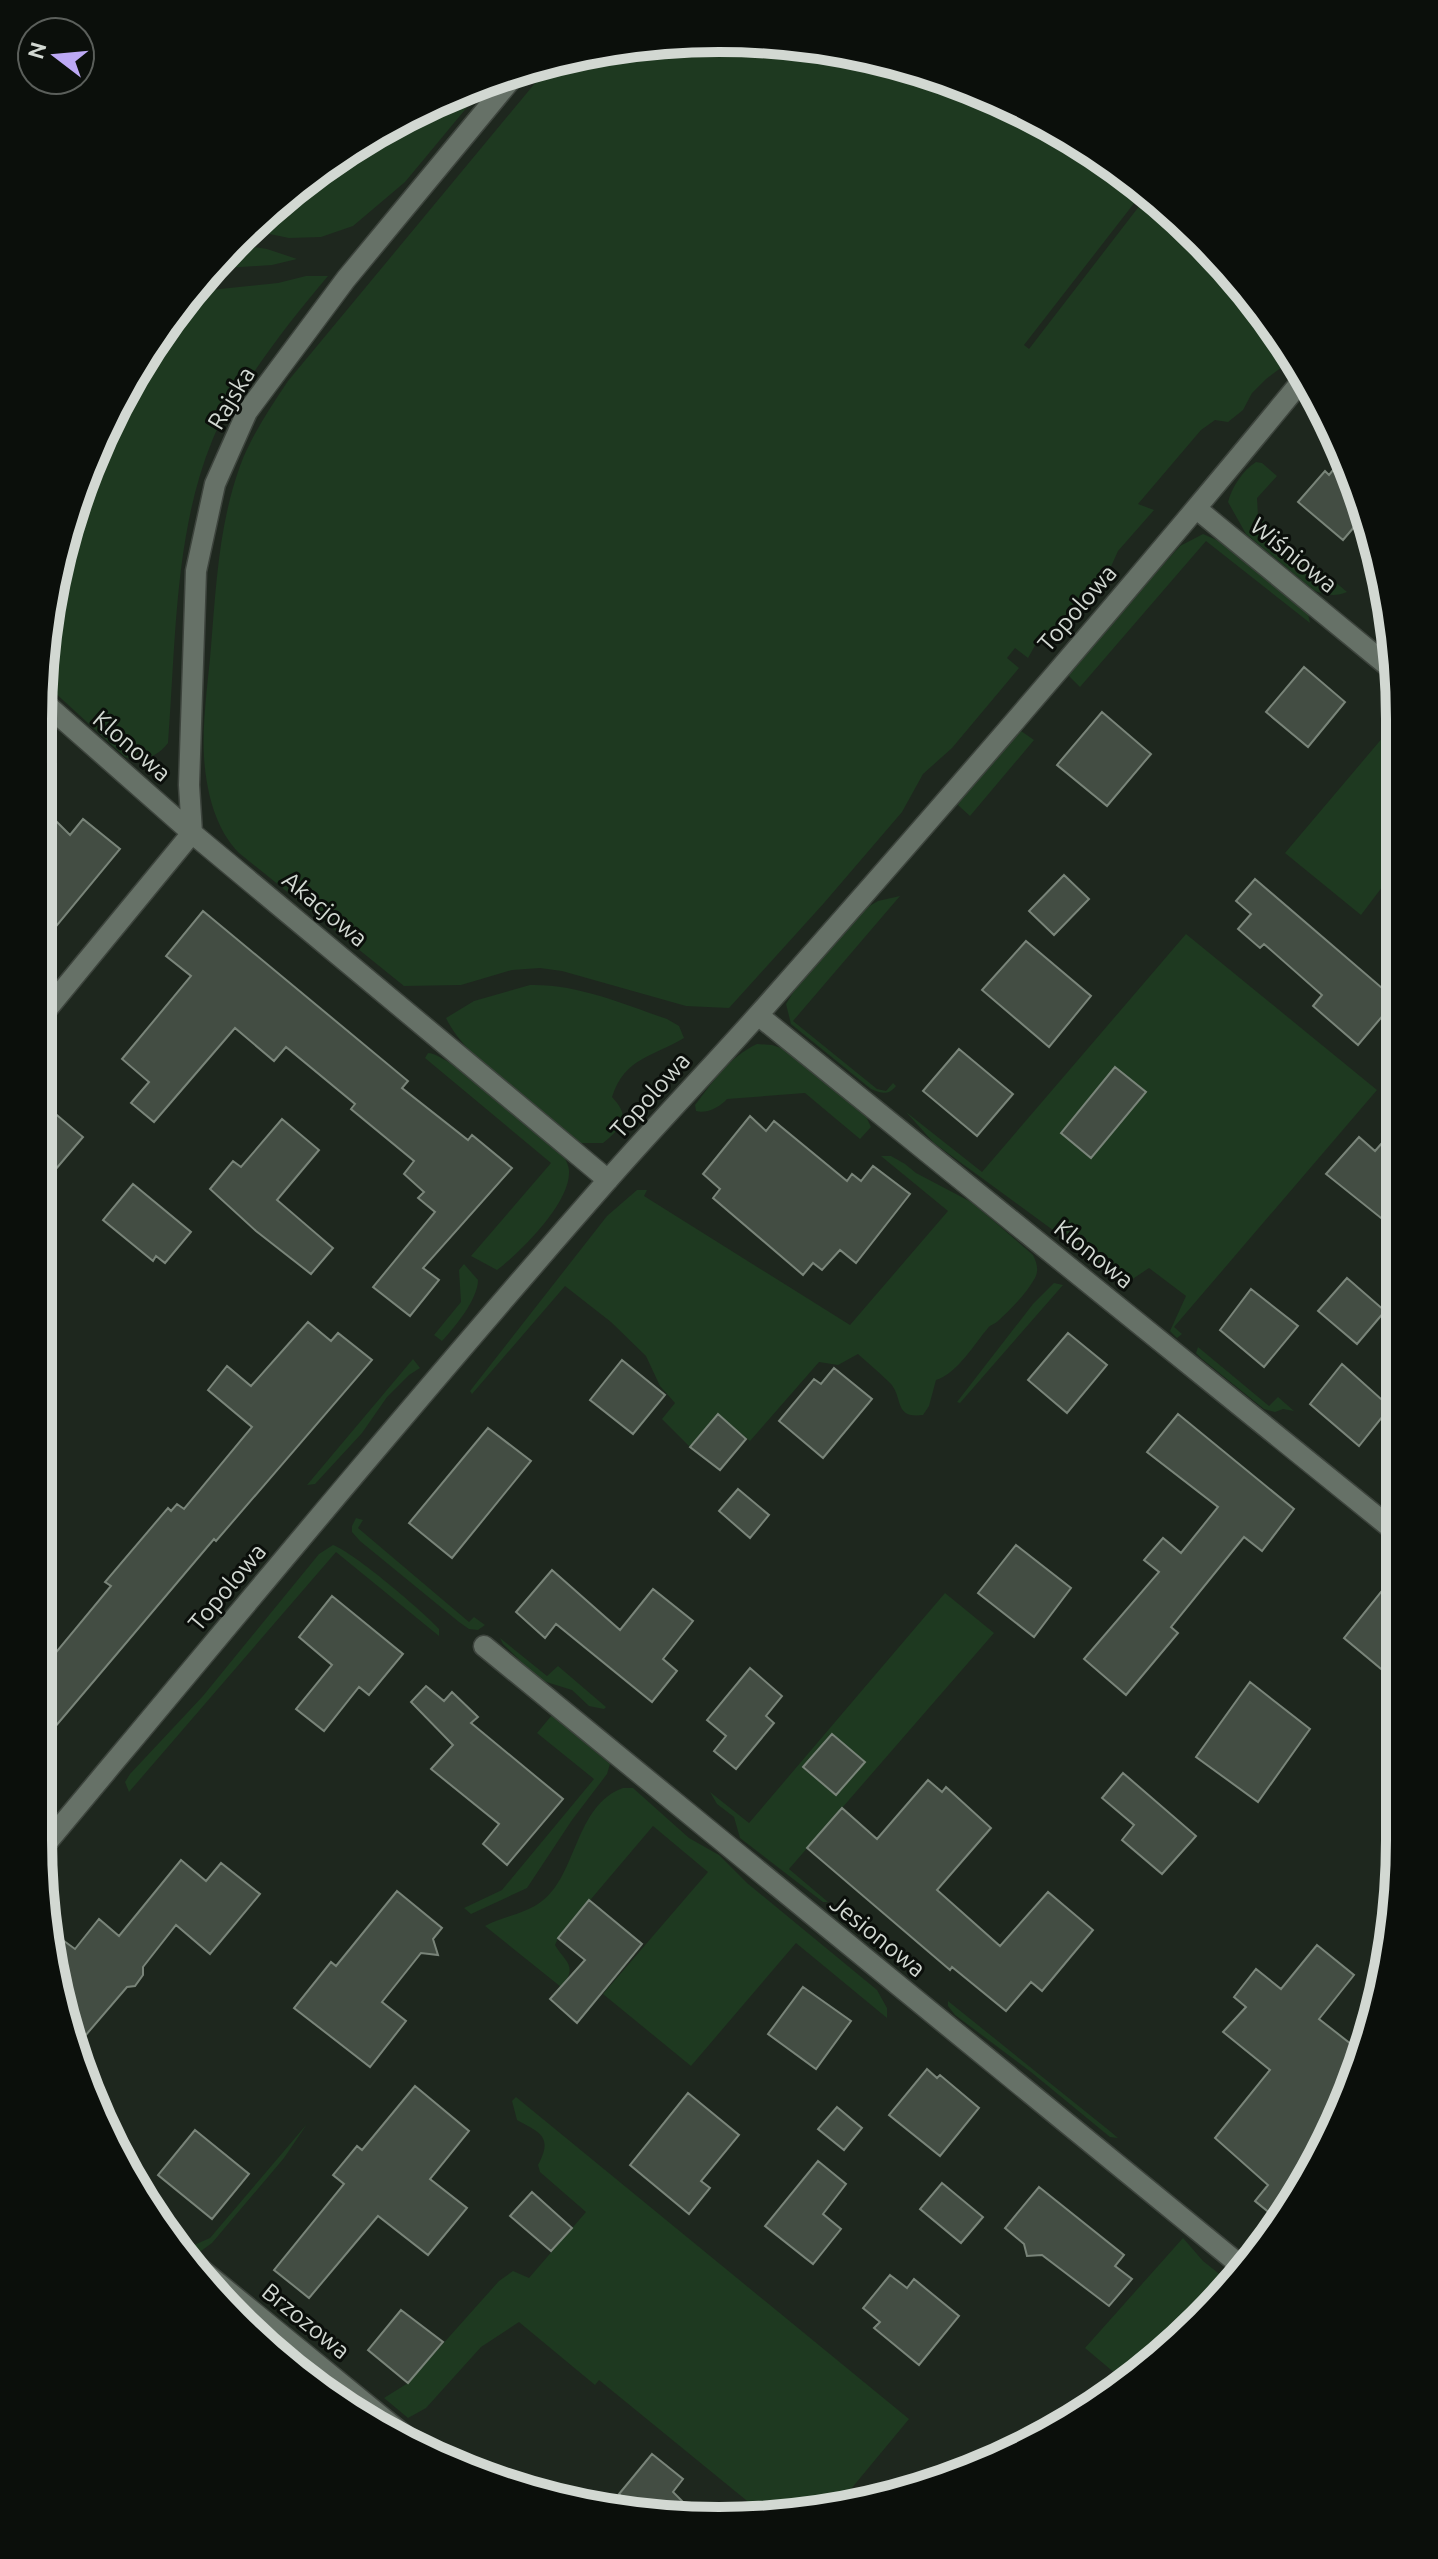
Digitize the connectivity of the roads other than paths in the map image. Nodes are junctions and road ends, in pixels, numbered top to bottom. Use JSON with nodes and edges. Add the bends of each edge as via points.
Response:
{"nodes":[{"id":1,"x":505,"y":87,"type":"edge"},
{"id":2,"x":1297,"y":386,"type":"edge"},
{"id":3,"x":1197,"y":509,"type":"junction"},
{"id":4,"x":1384,"y":662,"type":"edge"},
{"id":5,"x":52,"y":710,"type":"edge"},
{"id":6,"x":192,"y":833,"type":"junction"},
{"id":7,"x":52,"y":1003,"type":"edge"},
{"id":8,"x":758,"y":1015,"type":"junction"},
{"id":9,"x":608,"y":1180,"type":"junction"},
{"id":10,"x":1386,"y":1524,"type":"edge"},
{"id":11,"x":484,"y":1646,"type":"dead end"},
{"id":12,"x":52,"y":1837,"type":"edge"},
{"id":13,"x":1235,"y":2261,"type":"edge"},
{"id":14,"x":229,"y":2292,"type":"edge"},
{"id":15,"x":377,"y":2413,"type":"edge"}],
"edges":[{"from":1,"to":6,"type":"street","name":"Rajska","via":[[346,279],[247,412],[215,484],[196,571]]},
{"from":2,"to":3,"type":"street","name":"Topolowa"},
{"from":3,"to":4,"type":"street","name":"Wiśniowa"},
{"from":3,"to":8,"type":"street","name":"Topolowa"},
{"from":5,"to":6,"type":"street","name":"Klonowa"},
{"from":6,"to":7,"type":"street"},
{"from":6,"to":9,"type":"street","name":"Akacjowa"},
{"from":8,"to":9,"type":"street","name":"Topolowa"},
{"from":8,"to":10,"type":"street","name":"Klonowa"},
{"from":9,"to":12,"type":"street","name":"Topolowa"},
{"from":11,"to":13,"type":"street","name":"Jesionowa"},
{"from":14,"to":15,"type":"street","name":"Brzozowa"}]}
